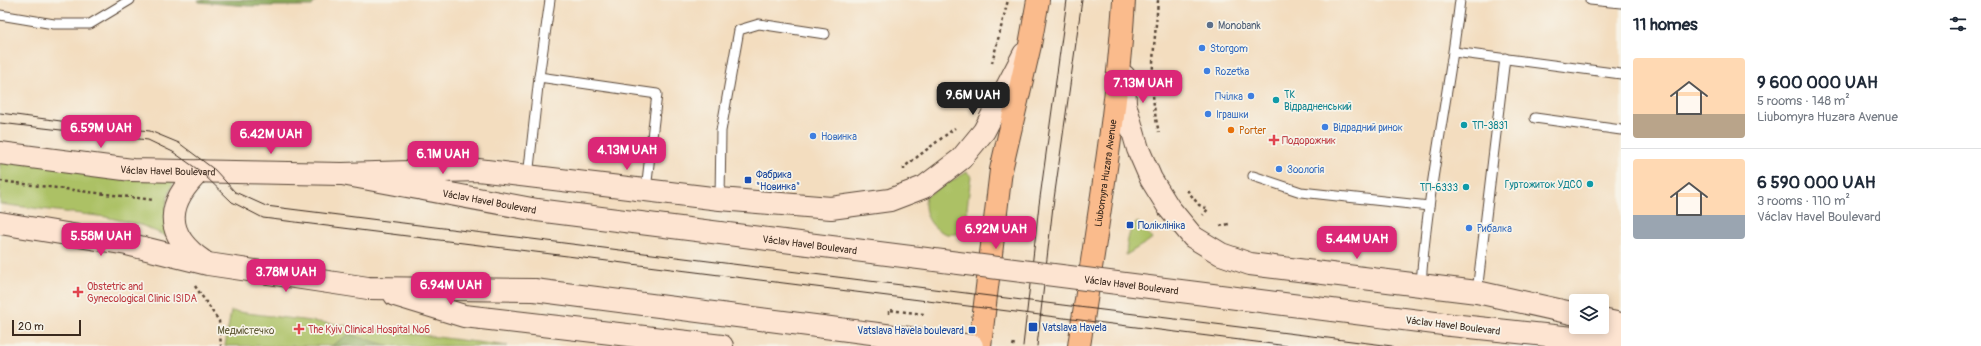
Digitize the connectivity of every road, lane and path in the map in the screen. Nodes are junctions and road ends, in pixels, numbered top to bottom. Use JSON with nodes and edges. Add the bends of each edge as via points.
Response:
{"nodes":[{"id":1,"x":130,"y":0,"type":"edge"},
{"id":2,"x":550,"y":0,"type":"edge"},
{"id":3,"x":1008,"y":0,"type":"edge"},
{"id":4,"x":1038,"y":0,"type":"edge"},
{"id":5,"x":1124,"y":0,"type":"edge"},
{"id":6,"x":1158,"y":0,"type":"edge"},
{"id":7,"x":1460,"y":0,"type":"edge"},
{"id":8,"x":1590,"y":0,"type":"edge"},
{"id":9,"x":1621,"y":3,"type":"edge"},
{"id":10,"x":0,"y":15,"type":"edge"},
{"id":11,"x":1122,"y":33,"type":"junction"},
{"id":12,"x":825,"y":34,"type":"dead end"},
{"id":13,"x":1030,"y":44,"type":"junction"},
{"id":14,"x":1454,"y":52,"type":"junction"},
{"id":15,"x":1505,"y":58,"type":"junction"},
{"id":16,"x":990,"y":69,"type":"dead end"},
{"id":17,"x":1621,"y":74,"type":"edge"},
{"id":18,"x":539,"y":77,"type":"junction"},
{"id":19,"x":1535,"y":118,"type":"dead end"},
{"id":20,"x":960,"y":124,"type":"dead end"},
{"id":21,"x":1621,"y":130,"type":"edge"},
{"id":22,"x":1160,"y":138,"type":"dead end"},
{"id":23,"x":0,"y":153,"type":"edge"},
{"id":24,"x":200,"y":171,"type":"junction"},
{"id":25,"x":342,"y":174,"type":"junction"},
{"id":26,"x":1253,"y":176,"type":"dead end"},
{"id":27,"x":528,"y":177,"type":"junction"},
{"id":28,"x":0,"y":181,"type":"edge"},
{"id":29,"x":1183,"y":186,"type":"dead end"},
{"id":30,"x":646,"y":190,"type":"junction"},
{"id":31,"x":913,"y":193,"type":"junction"},
{"id":32,"x":720,"y":199,"type":"junction"},
{"id":33,"x":175,"y":205,"type":"junction"},
{"id":34,"x":1430,"y":206,"type":"junction"},
{"id":35,"x":1208,"y":208,"type":"dead end"},
{"id":36,"x":0,"y":223,"type":"edge"},
{"id":37,"x":208,"y":264,"type":"junction"},
{"id":38,"x":195,"y":286,"type":"dead end"},
{"id":39,"x":1421,"y":286,"type":"junction"},
{"id":40,"x":368,"y":288,"type":"junction"},
{"id":41,"x":1477,"y":292,"type":"junction"},
{"id":42,"x":1569,"y":312,"type":"edge"},
{"id":43,"x":1609,"y":321,"type":"edge"},
{"id":44,"x":1621,"y":324,"type":"edge"},
{"id":45,"x":1621,"y":343,"type":"edge"},
{"id":46,"x":221,"y":346,"type":"edge"},
{"id":47,"x":722,"y":346,"type":"edge"},
{"id":48,"x":972,"y":346,"type":"edge"},
{"id":49,"x":980,"y":346,"type":"edge"},
{"id":50,"x":1079,"y":346,"type":"edge"}],
"edges":[{"from":1,"to":10,"type":"lane","via":[[90,24],[54,24]]},
{"from":2,"to":18,"type":"lane"},
{"from":3,"to":16,"type":"path"},
{"from":4,"to":13,"type":"main road"},
{"from":5,"to":11,"type":"main road","name":"Liubomyra Huzara Avenue"},
{"from":6,"to":22,"type":"path","via":[[1151,87]]},
{"from":7,"to":14,"type":"lane"},
{"from":8,"to":9,"type":"lane"},
{"from":11,"to":39,"type":"main road","via":[[1125,104],[1138,149],[1151,179],[1169,208],[1194,237],[1221,254],[1250,264]]},
{"from":11,"to":50,"type":"main road","name":"Liubomyra Huzara Avenue"},
{"from":12,"to":32,"type":"lane","via":[[759,24],[740,30],[721,131]]},
{"from":13,"to":31,"type":"main road","via":[[984,131],[961,159]]},
{"from":13,"to":49,"type":"main road","via":[[1001,170]]},
{"from":14,"to":15,"type":"lane"},
{"from":14,"to":34,"type":"lane"},
{"from":15,"to":17,"type":"lane"},
{"from":15,"to":41,"type":"lane"},
{"from":18,"to":27,"type":"lane"},
{"from":18,"to":30,"type":"lane","via":[[657,94]]},
{"from":19,"to":21,"type":"lane"},
{"from":20,"to":31,"type":"path","via":[[904,167]]},
{"from":23,"to":24,"type":"main road","name":"Václav Havel Boulevard","via":[[132,170]]},
{"from":24,"to":25,"type":"main road","name":"Václav Havel Boulevard"},
{"from":24,"to":33,"type":"main road","via":[[188,183]]},
{"from":25,"to":27,"type":"main road","via":[[478,170]]},
{"from":25,"to":45,"type":"main road","name":"Václav Havel Boulevard","bridge":true,"via":[[537,210],[1452,325]]},
{"from":26,"to":34,"type":"lane","via":[[1302,192]]},
{"from":27,"to":30,"type":"main road"},
{"from":28,"to":33,"type":"path"},
{"from":29,"to":35,"type":"path","via":[[1199,205]]},
{"from":30,"to":32,"type":"main road"},
{"from":31,"to":32,"type":"main road","via":[[890,200],[831,208]]},
{"from":33,"to":37,"type":"main road","via":[[173,221],[179,238],[189,250]]},
{"from":34,"to":39,"type":"lane"},
{"from":36,"to":37,"type":"main road","via":[[127,244]]},
{"from":37,"to":40,"type":"main road"},
{"from":38,"to":46,"type":"path","via":[[219,321]]},
{"from":39,"to":41,"type":"main road"},
{"from":40,"to":47,"type":"main road","via":[[464,316]]},
{"from":40,"to":48,"type":"main road","bridge":true,"via":[[534,290]]},
{"from":41,"to":42,"type":"main road"},
{"from":43,"to":44,"type":"main road"}]}
